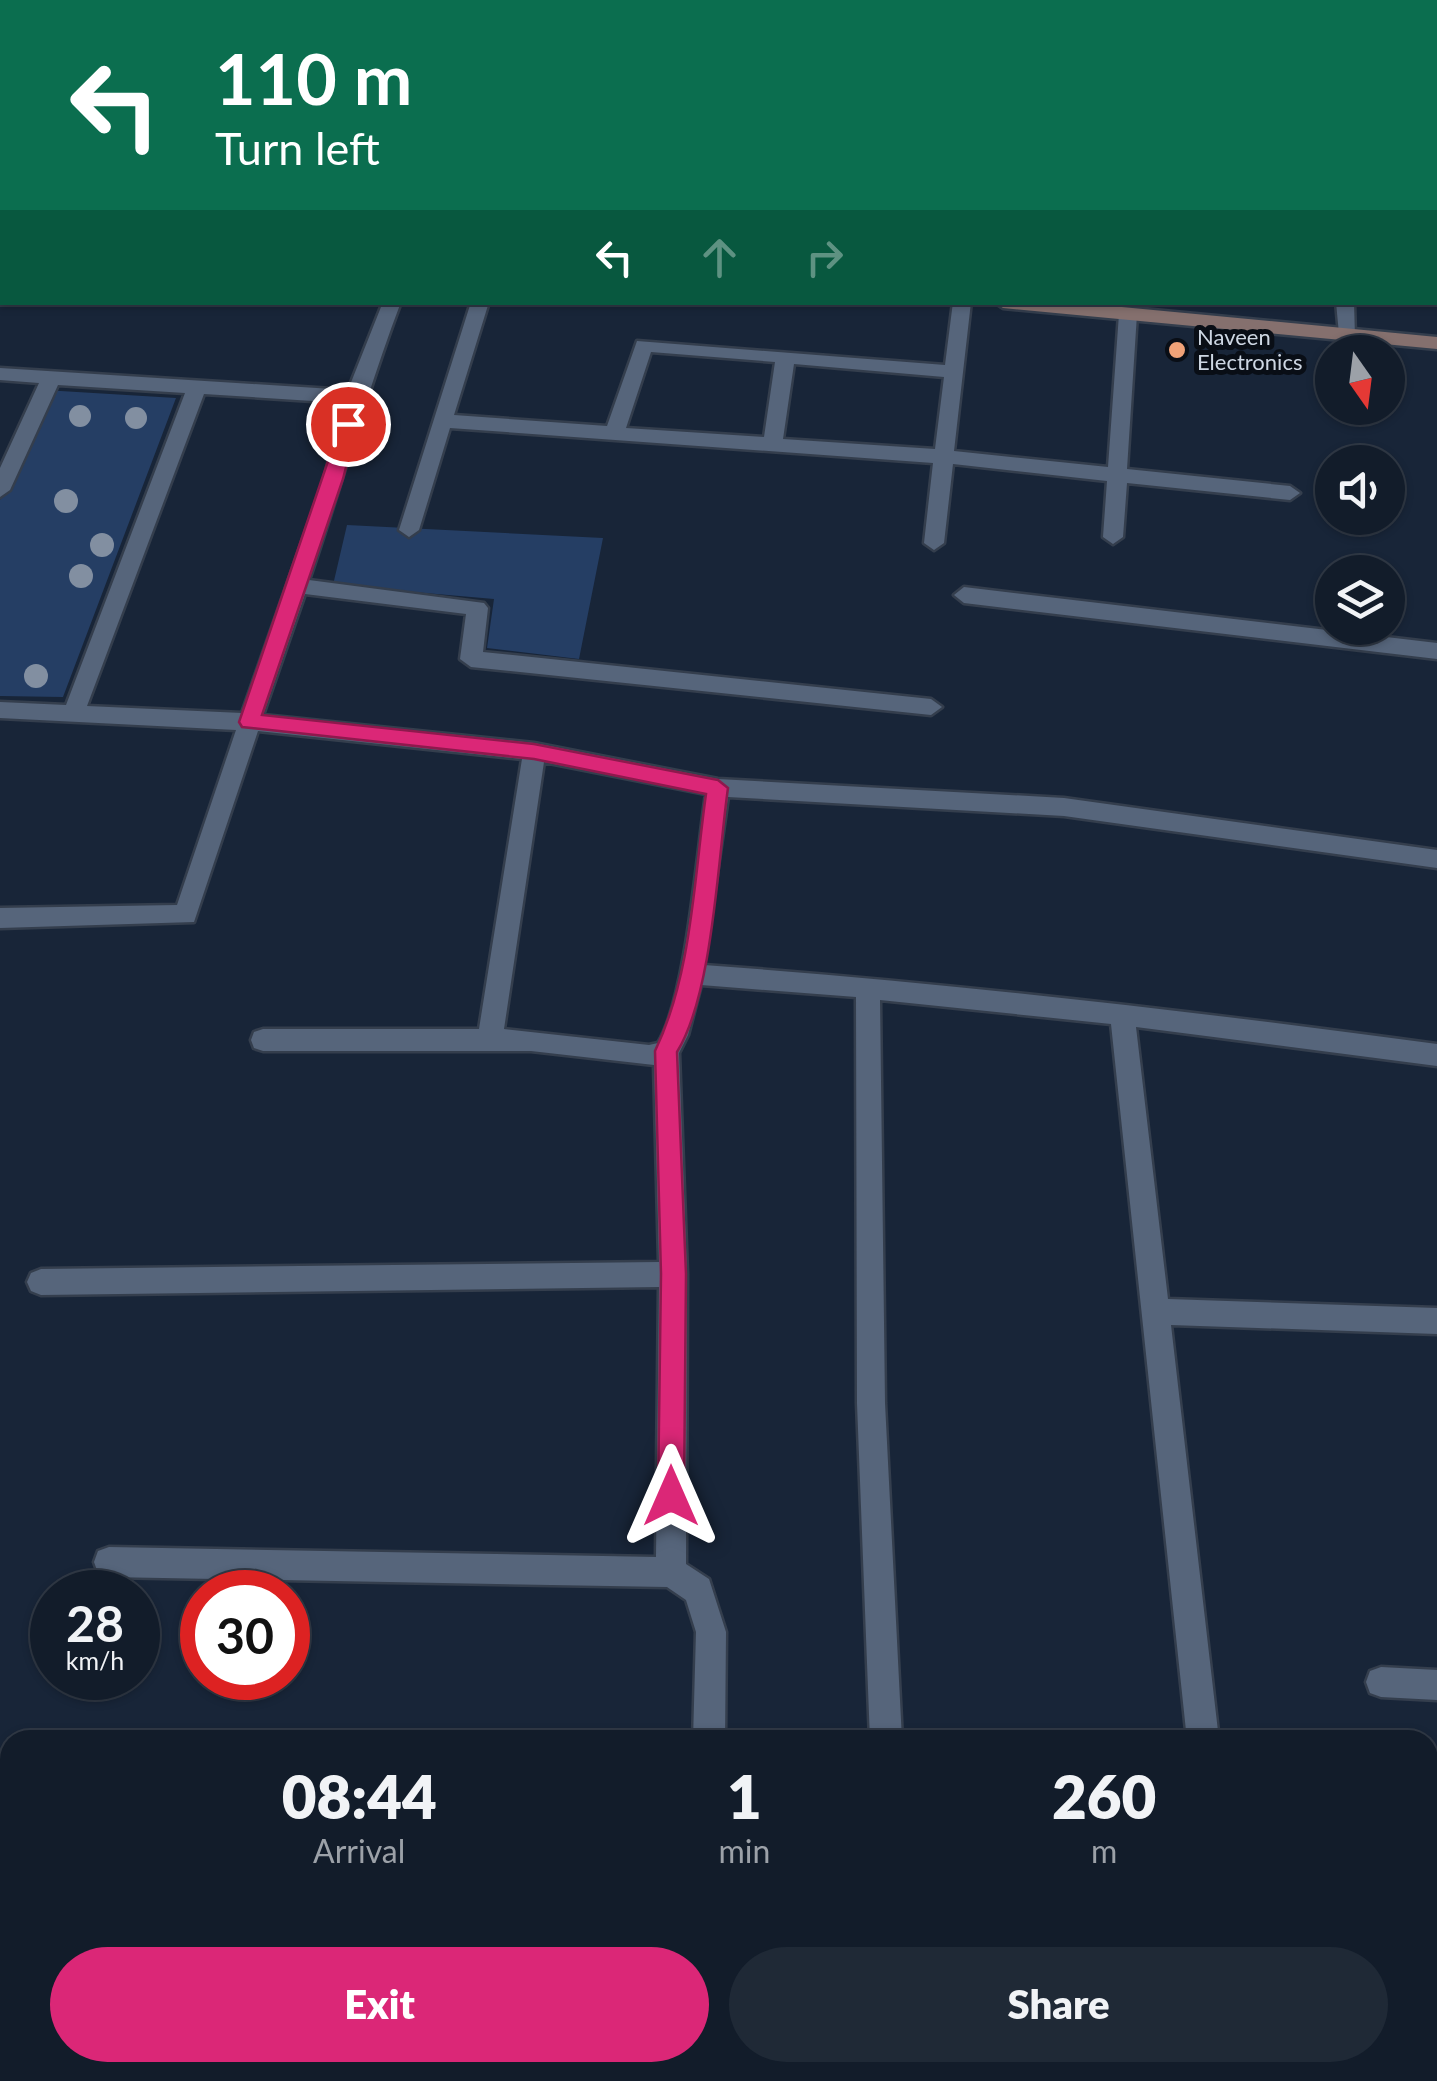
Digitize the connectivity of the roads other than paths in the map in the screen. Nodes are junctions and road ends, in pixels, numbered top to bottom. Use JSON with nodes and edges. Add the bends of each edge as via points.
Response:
{"nodes":[{"id":1,"x":391,"y":305,"type":"edge"},
{"id":2,"x":479,"y":305,"type":"edge"},
{"id":3,"x":962,"y":305,"type":"edge"},
{"id":4,"x":1034,"y":305,"type":"edge"},
{"id":5,"x":1345,"y":305,"type":"edge"},
{"id":6,"x":1128,"y":314,"type":"junction"},
{"id":7,"x":1348,"y":334,"type":"junction"},
{"id":8,"x":1437,"y":342,"type":"edge"},
{"id":9,"x":784,"y":358,"type":"junction"},
{"id":10,"x":955,"y":372,"type":"junction"},
{"id":11,"x":0,"y":374,"type":"edge"},
{"id":12,"x":51,"y":378,"type":"junction"},
{"id":13,"x":196,"y":389,"type":"junction"},
{"id":14,"x":355,"y":397,"type":"junction"},
{"id":15,"x":442,"y":421,"type":"junction"},
{"id":16,"x":614,"y":434,"type":"junction"},
{"id":17,"x":773,"y":443,"type":"junction"},
{"id":18,"x":947,"y":457,"type":"junction"},
{"id":19,"x":1114,"y":474,"type":"junction"},
{"id":20,"x":0,"y":490,"type":"edge"},
{"id":21,"x":1290,"y":493,"type":"dead end"},
{"id":22,"x":409,"y":530,"type":"dead end"},
{"id":23,"x":1113,"y":537,"type":"dead end"},
{"id":24,"x":934,"y":543,"type":"dead end"},
{"id":25,"x":297,"y":586,"type":"junction"},
{"id":26,"x":964,"y":595,"type":"dead end"},
{"id":27,"x":1437,"y":650,"type":"edge"},
{"id":28,"x":930,"y":707,"type":"dead end"},
{"id":29,"x":0,"y":710,"type":"edge"},
{"id":30,"x":74,"y":712,"type":"junction"},
{"id":31,"x":250,"y":722,"type":"junction"},
{"id":32,"x":534,"y":752,"type":"junction"},
{"id":33,"x":718,"y":788,"type":"junction"},
{"id":34,"x":1437,"y":859,"type":"edge"},
{"id":35,"x":0,"y":918,"type":"edge"},
{"id":36,"x":691,"y":974,"type":"junction"},
{"id":37,"x":868,"y":986,"type":"junction"},
{"id":38,"x":1122,"y":1012,"type":"junction"},
{"id":39,"x":490,"y":1039,"type":"junction"},
{"id":40,"x":262,"y":1040,"type":"dead end"},
{"id":41,"x":666,"y":1051,"type":"junction"},
{"id":42,"x":1437,"y":1055,"type":"edge"},
{"id":43,"x":673,"y":1274,"type":"junction"},
{"id":44,"x":40,"y":1282,"type":"dead end"},
{"id":45,"x":1156,"y":1312,"type":"junction"},
{"id":46,"x":1437,"y":1322,"type":"edge"},
{"id":47,"x":109,"y":1562,"type":"dead end"},
{"id":48,"x":672,"y":1572,"type":"junction"},
{"id":49,"x":1381,"y":1682,"type":"dead end"},
{"id":50,"x":1437,"y":1684,"type":"edge"},
{"id":51,"x":709,"y":1730,"type":"edge"},
{"id":52,"x":886,"y":1730,"type":"edge"},
{"id":53,"x":1202,"y":1730,"type":"edge"}],
"edges":[{"from":1,"to":14,"type":"street"},
{"from":2,"to":15,"type":"street"},
{"from":3,"to":10,"type":"street"},
{"from":4,"to":6,"type":"street"},
{"from":5,"to":7,"type":"street"},
{"from":6,"to":7,"type":"street"},
{"from":6,"to":19,"type":"street"},
{"from":7,"to":8,"type":"street"},
{"from":9,"to":10,"type":"street"},
{"from":9,"to":16,"type":"street","via":[[644,345]]},
{"from":9,"to":17,"type":"street"},
{"from":10,"to":18,"type":"street"},
{"from":11,"to":12,"type":"street"},
{"from":12,"to":13,"type":"street"},
{"from":12,"to":20,"type":"street"},
{"from":13,"to":14,"type":"street"},
{"from":13,"to":30,"type":"street"},
{"from":14,"to":25,"type":"street"},
{"from":15,"to":16,"type":"street"},
{"from":15,"to":22,"type":"street"},
{"from":16,"to":17,"type":"street"},
{"from":17,"to":18,"type":"street"},
{"from":18,"to":19,"type":"street"},
{"from":18,"to":24,"type":"street"},
{"from":19,"to":21,"type":"street"},
{"from":19,"to":23,"type":"street"},
{"from":25,"to":28,"type":"street","via":[[477,608],[471,659]]},
{"from":25,"to":31,"type":"street"},
{"from":26,"to":27,"type":"street"},
{"from":29,"to":30,"type":"street"},
{"from":30,"to":31,"type":"street"},
{"from":31,"to":32,"type":"street"},
{"from":31,"to":35,"type":"street","via":[[186,914]]},
{"from":32,"to":33,"type":"street"},
{"from":32,"to":39,"type":"street"},
{"from":33,"to":34,"type":"street","via":[[1064,808]]},
{"from":33,"to":36,"type":"street"},
{"from":36,"to":37,"type":"street"},
{"from":36,"to":41,"type":"street"},
{"from":37,"to":38,"type":"street"},
{"from":37,"to":52,"type":"street","via":[[871,1402]]},
{"from":38,"to":42,"type":"street"},
{"from":38,"to":45,"type":"street"},
{"from":39,"to":40,"type":"street"},
{"from":39,"to":41,"type":"street","via":[[648,1056]]},
{"from":41,"to":43,"type":"street"},
{"from":43,"to":44,"type":"street"},
{"from":43,"to":48,"type":"street"},
{"from":45,"to":46,"type":"street"},
{"from":45,"to":53,"type":"street"},
{"from":47,"to":48,"type":"street"},
{"from":48,"to":51,"type":"street","via":[[698,1590],[711,1632]]},
{"from":49,"to":50,"type":"street"}]}
